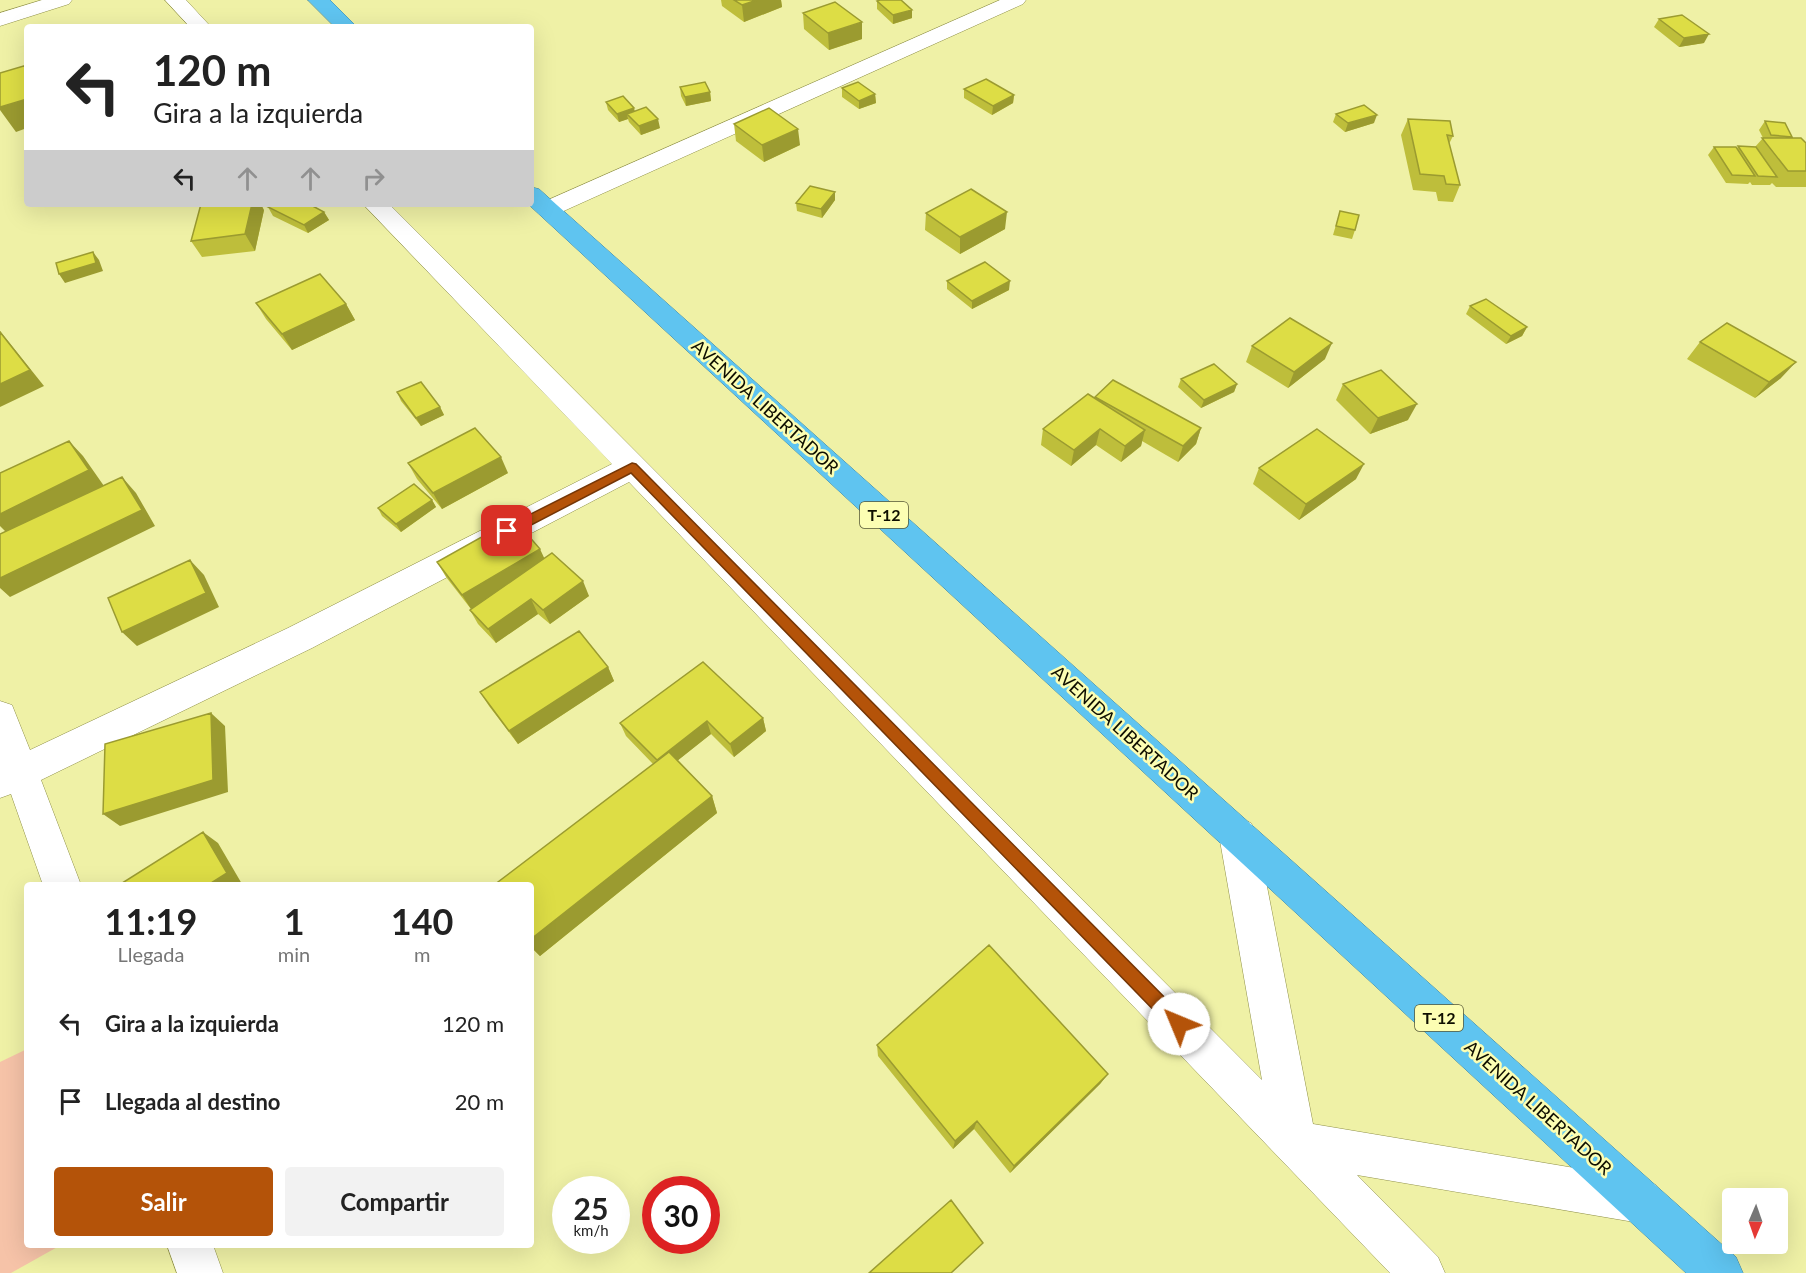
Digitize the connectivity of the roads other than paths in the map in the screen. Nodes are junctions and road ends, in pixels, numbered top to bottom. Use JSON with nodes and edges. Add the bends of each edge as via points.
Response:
{"nodes":[{"id":1,"x":62,"y":0,"type":"edge"},
{"id":2,"x":175,"y":0,"type":"edge"},
{"id":3,"x":318,"y":0,"type":"edge"},
{"id":4,"x":1016,"y":0,"type":"edge"},
{"id":5,"x":0,"y":20,"type":"edge"},
{"id":6,"x":198,"y":24,"type":"edge"},
{"id":7,"x":344,"y":24,"type":"edge"},
{"id":8,"x":539,"y":201,"type":"edge"},
{"id":9,"x":378,"y":207,"type":"edge"},
{"id":10,"x":632,"y":467,"type":"junction"},
{"id":11,"x":0,"y":716,"type":"edge"},
{"id":12,"x":10,"y":777,"type":"edge"},
{"id":13,"x":1238,"y":835,"type":"junction"},
{"id":14,"x":61,"y":882,"type":"edge"},
{"id":15,"x":1295,"y":1143,"type":"junction"},
{"id":16,"x":1640,"y":1201,"type":"junction"},
{"id":17,"x":191,"y":1248,"type":"edge"},
{"id":18,"x":200,"y":1273,"type":"edge"},
{"id":19,"x":1422,"y":1273,"type":"edge"},
{"id":20,"x":1720,"y":1273,"type":"edge"}],
"edges":[{"from":1,"to":5,"type":"street"},
{"from":2,"to":6,"type":"street"},
{"from":3,"to":7,"type":"highway"},
{"from":4,"to":8,"type":"street"},
{"from":8,"to":13,"type":"highway","name":"AVENIDA LIBERTADOR","number":"T-12"},
{"from":9,"to":10,"type":"street"},
{"from":10,"to":12,"type":"street","via":[[300,638]]},
{"from":10,"to":15,"type":"street"},
{"from":11,"to":12,"type":"street"},
{"from":12,"to":14,"type":"street"},
{"from":13,"to":15,"type":"street"},
{"from":13,"to":16,"type":"highway","name":"AVENIDA LIBERTADOR","number":"T-12"},
{"from":15,"to":16,"type":"street"},
{"from":15,"to":19,"type":"street"},
{"from":16,"to":20,"type":"highway","name":"AVENIDA LIBERTADOR","number":"T-12"},
{"from":17,"to":18,"type":"street"}]}
